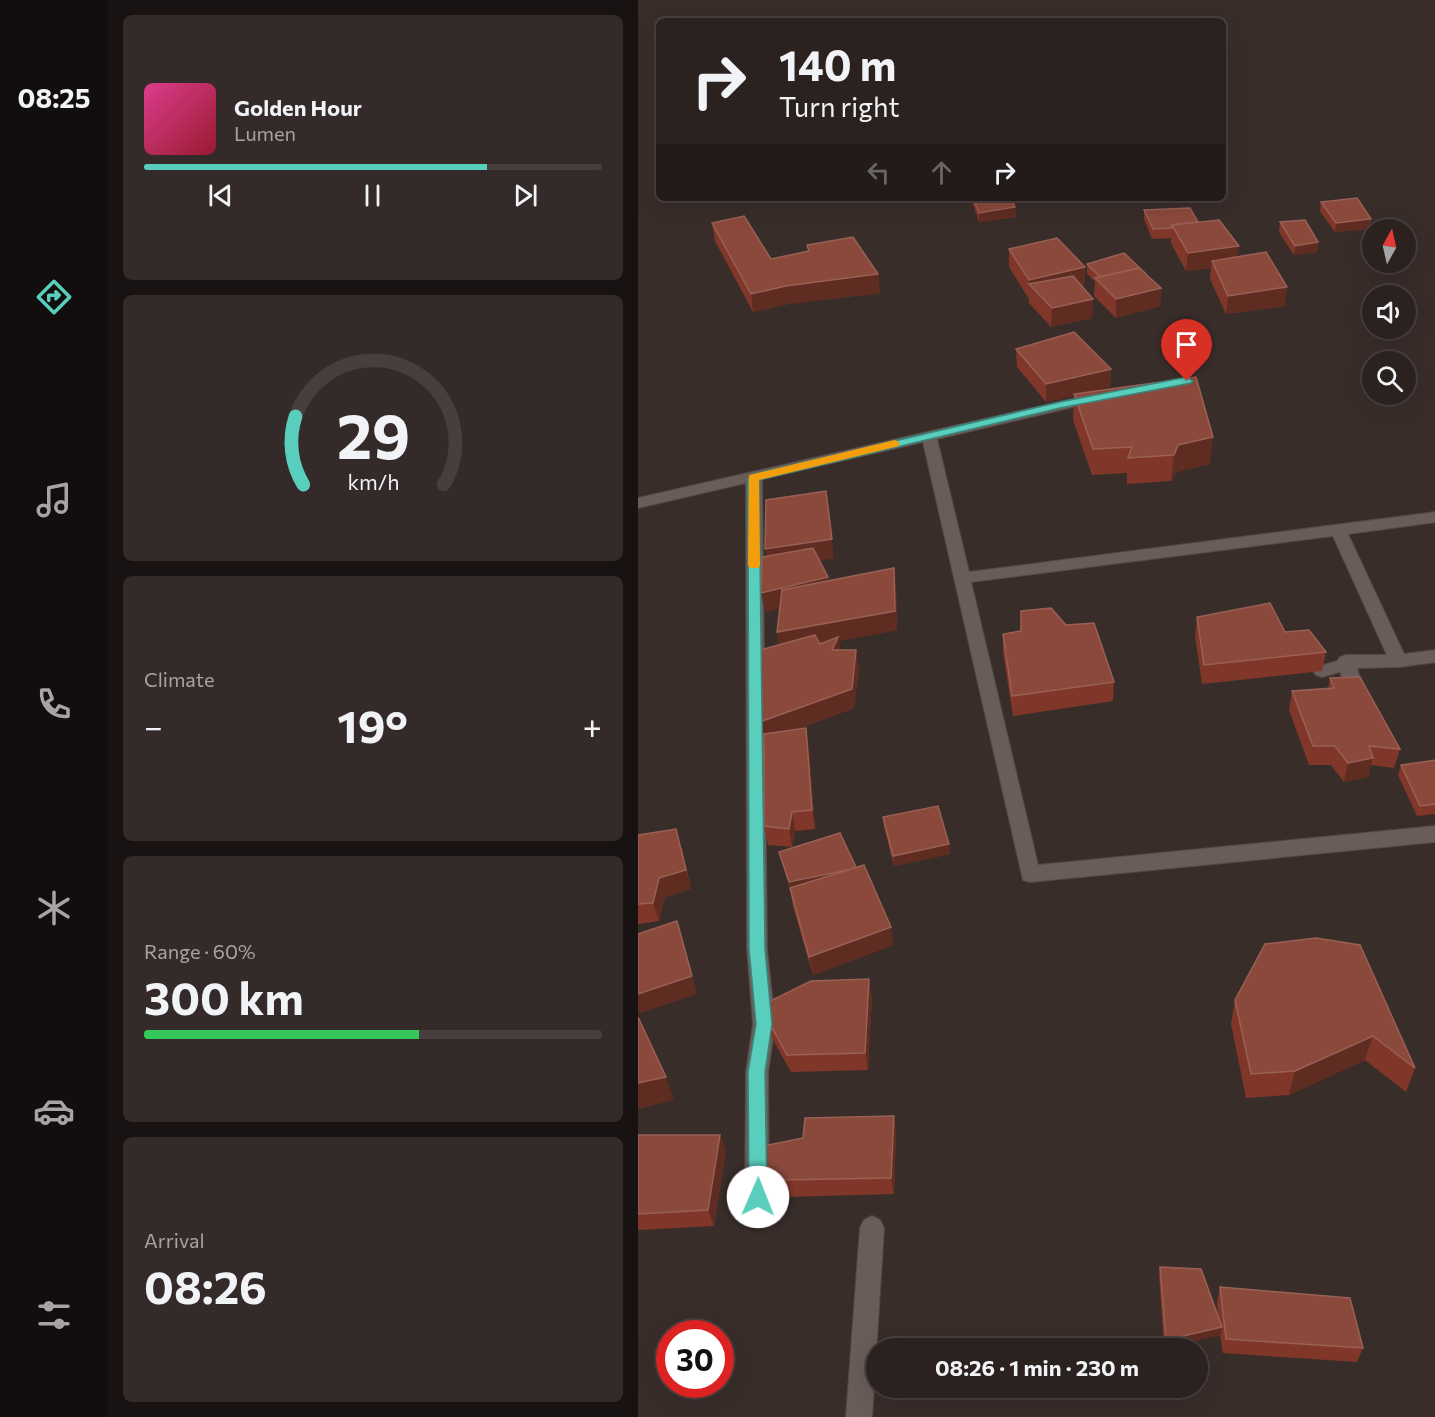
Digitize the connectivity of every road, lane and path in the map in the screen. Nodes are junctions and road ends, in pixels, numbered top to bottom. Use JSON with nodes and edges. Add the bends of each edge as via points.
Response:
{"nodes":[{"id":1,"x":1116,"y":393,"type":"edge"},
{"id":2,"x":929,"y":436,"type":"junction"},
{"id":3,"x":754,"y":478,"type":"junction"},
{"id":4,"x":638,"y":503,"type":"edge"},
{"id":5,"x":1436,"y":517,"type":"edge"},
{"id":6,"x":1338,"y":530,"type":"junction"},
{"id":7,"x":962,"y":578,"type":"junction"},
{"id":8,"x":1436,"y":656,"type":"edge"},
{"id":9,"x":1361,"y":661,"type":"junction"},
{"id":10,"x":1399,"y":661,"type":"junction"},
{"id":11,"x":1322,"y":671,"type":"edge"},
{"id":12,"x":1356,"y":696,"type":"edge"},
{"id":13,"x":1436,"y":834,"type":"edge"},
{"id":14,"x":757,"y":1213,"type":"dead end"},
{"id":15,"x":872,"y":1228,"type":"dead end"},
{"id":16,"x":859,"y":1417,"type":"edge"}],
"edges":[{"from":1,"to":2,"type":"street"},
{"from":2,"to":3,"type":"street"},
{"from":2,"to":7,"type":"street"},
{"from":3,"to":4,"type":"street"},
{"from":3,"to":14,"type":"street","via":[[757,949],[764,1024],[757,1072]]},
{"from":5,"to":6,"type":"street"},
{"from":6,"to":7,"type":"street"},
{"from":6,"to":10,"type":"street"},
{"from":7,"to":13,"type":"street","via":[[1030,874]]},
{"from":8,"to":10,"type":"street"},
{"from":9,"to":10,"type":"street"},
{"from":9,"to":11,"type":"street"},
{"from":9,"to":12,"type":"street","via":[[1346,661]]},
{"from":15,"to":16,"type":"street"}]}
